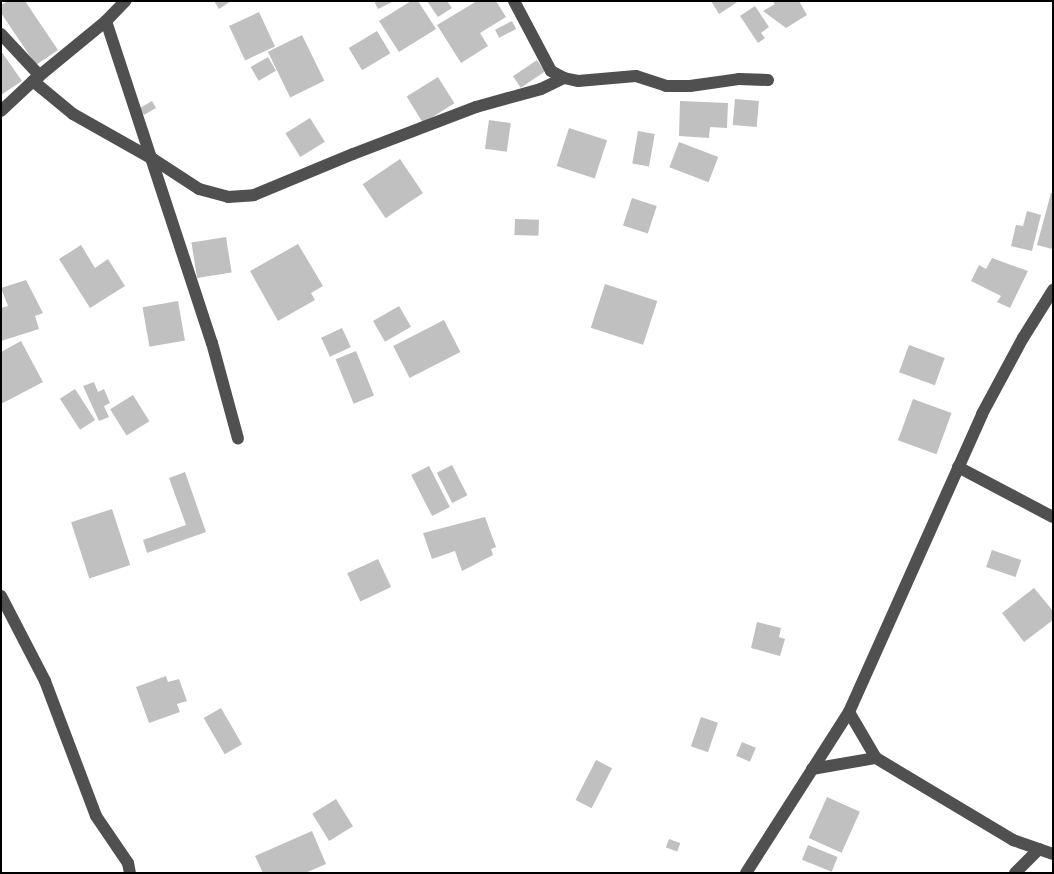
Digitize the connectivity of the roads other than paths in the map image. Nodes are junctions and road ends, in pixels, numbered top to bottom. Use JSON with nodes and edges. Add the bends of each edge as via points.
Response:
{"nodes":[{"id":1,"x":125,"y":1,"type":"edge"},
{"id":2,"x":514,"y":1,"type":"edge"},
{"id":3,"x":106,"y":20,"type":"junction"},
{"id":4,"x":1,"y":34,"type":"edge"},
{"id":5,"x":36,"y":78,"type":"junction"},
{"id":6,"x":564,"y":78,"type":"junction"},
{"id":7,"x":768,"y":80,"type":"dead end"},
{"id":8,"x":1,"y":111,"type":"edge"},
{"id":9,"x":153,"y":159,"type":"junction"},
{"id":10,"x":1053,"y":290,"type":"edge"},
{"id":11,"x":1048,"y":306,"type":"edge"},
{"id":12,"x":238,"y":439,"type":"dead end"},
{"id":13,"x":958,"y":467,"type":"junction"},
{"id":14,"x":1053,"y":517,"type":"edge"},
{"id":15,"x":1,"y":596,"type":"edge"},
{"id":16,"x":849,"y":712,"type":"junction"},
{"id":17,"x":876,"y":758,"type":"junction"},
{"id":18,"x":812,"y":769,"type":"junction"},
{"id":19,"x":1039,"y":849,"type":"junction"},
{"id":20,"x":1053,"y":854,"type":"edge"},
{"id":21,"x":130,"y":873,"type":"edge"},
{"id":22,"x":746,"y":873,"type":"edge"},
{"id":23,"x":1015,"y":873,"type":"edge"}],
"edges":[{"from":1,"to":3,"type":"street"},
{"from":2,"to":6,"type":"street","via":[[551,70]]},
{"from":3,"to":5,"type":"street"},
{"from":3,"to":9,"type":"street"},
{"from":4,"to":5,"type":"street"},
{"from":5,"to":8,"type":"street"},
{"from":5,"to":9,"type":"street","via":[[73,114]]},
{"from":6,"to":7,"type":"street","via":[[578,81],[636,76],[666,86],[739,79]]},
{"from":6,"to":9,"type":"street","via":[[541,89],[476,107],[254,195],[228,197],[199,189]]},
{"from":9,"to":12,"type":"street","via":[[212,343]]},
{"from":10,"to":11,"type":"street"},
{"from":11,"to":13,"type":"street","via":[[1005,372]]},
{"from":13,"to":14,"type":"street"},
{"from":13,"to":16,"type":"street"},
{"from":15,"to":21,"type":"street","via":[[45,680],[96,816],[128,863]]},
{"from":16,"to":17,"type":"street"},
{"from":16,"to":18,"type":"street"},
{"from":17,"to":18,"type":"street"},
{"from":17,"to":19,"type":"street","via":[[1014,840]]},
{"from":18,"to":22,"type":"street"},
{"from":19,"to":20,"type":"street"},
{"from":19,"to":23,"type":"street"}]}
